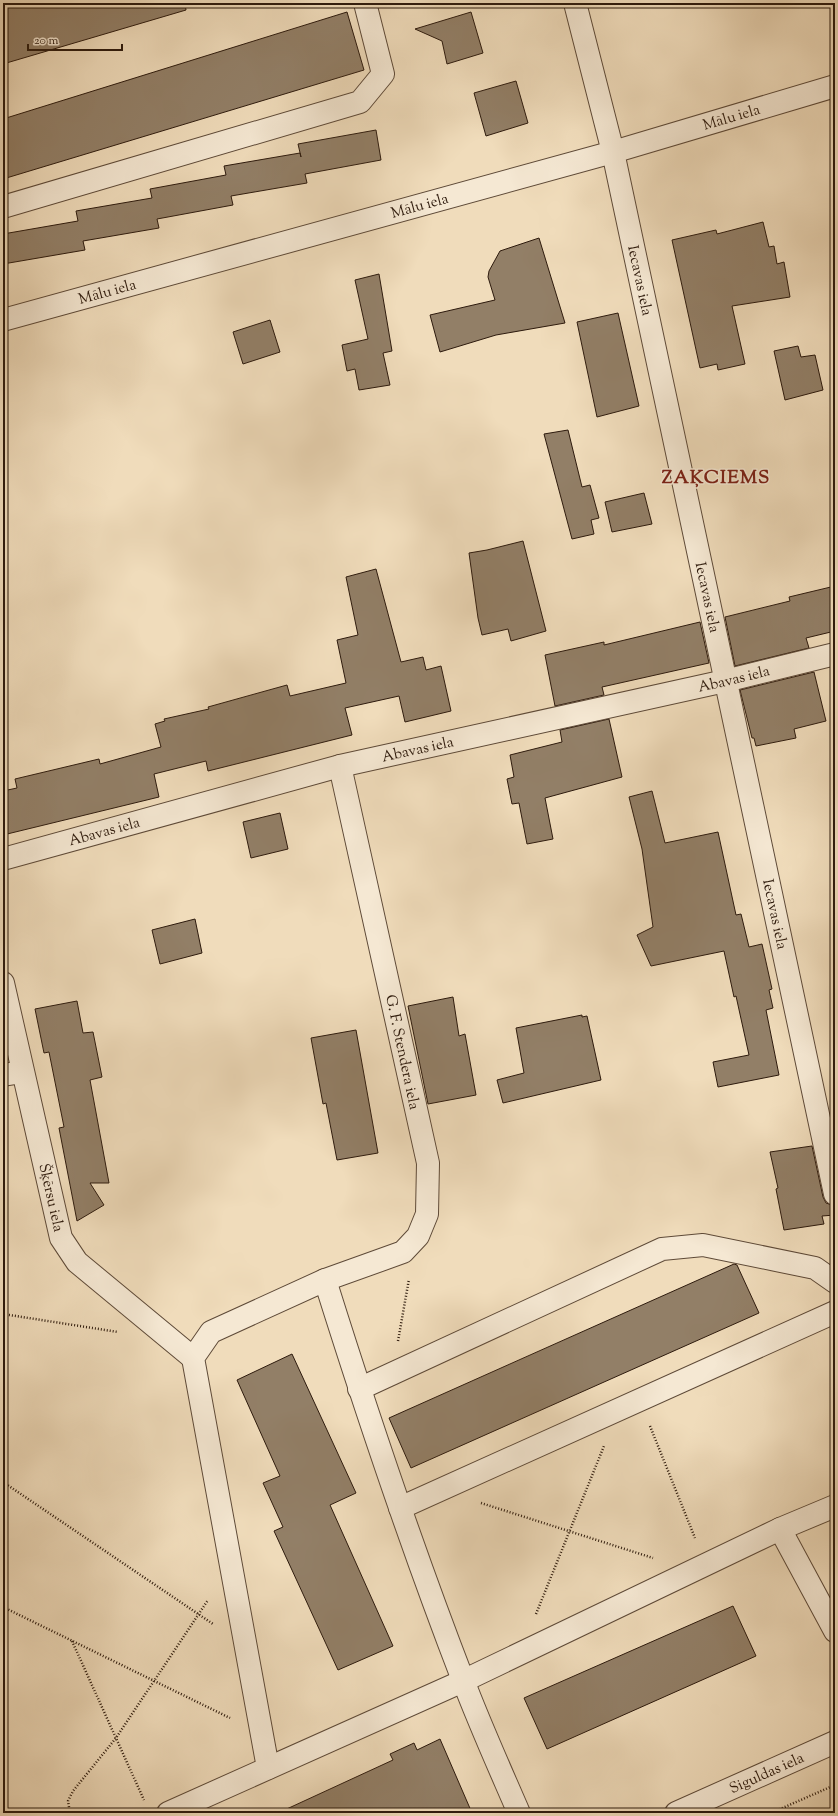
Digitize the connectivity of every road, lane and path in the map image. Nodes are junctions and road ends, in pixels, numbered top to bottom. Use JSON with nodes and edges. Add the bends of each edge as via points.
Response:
{"nodes":[{"id":1,"x":365,"y":3,"type":"edge"},
{"id":2,"x":575,"y":3,"type":"edge"},
{"id":3,"x":835,"y":86,"type":"edge"},
{"id":4,"x":613,"y":152,"type":"junction"},
{"id":5,"x":3,"y":207,"type":"edge"},
{"id":6,"x":3,"y":320,"type":"edge"},
{"id":7,"x":835,"y":654,"type":"edge"},
{"id":8,"x":725,"y":681,"type":"junction"},
{"id":9,"x":340,"y":766,"type":"junction"},
{"id":10,"x":3,"y":859,"type":"edge"},
{"id":11,"x":3,"y":983,"type":"edge"},
{"id":12,"x":13,"y":1073,"type":"edge"},
{"id":13,"x":832,"y":1166,"type":"edge"},
{"id":14,"x":835,"y":1194,"type":"edge"},
{"id":15,"x":403,"y":1252,"type":"junction"},
{"id":16,"x":325,"y":1280,"type":"junction"},
{"id":17,"x":835,"y":1282,"type":"edge"},
{"id":18,"x":835,"y":1312,"type":"edge"},
{"id":19,"x":3,"y":1314,"type":"edge"},
{"id":20,"x":120,"y":1333,"type":"dead end"},
{"id":21,"x":193,"y":1358,"type":"junction"},
{"id":22,"x":392,"y":1375,"type":"junction"},
{"id":23,"x":359,"y":1389,"type":"junction"},
{"id":24,"x":640,"y":1400,"type":"junction"},
{"id":25,"x":619,"y":1410,"type":"junction"},
{"id":26,"x":3,"y":1482,"type":"edge"},
{"id":27,"x":440,"y":1490,"type":"junction"},
{"id":28,"x":835,"y":1506,"type":"edge"},
{"id":29,"x":400,"y":1508,"type":"junction"},
{"id":30,"x":780,"y":1529,"type":"junction"},
{"id":31,"x":570,"y":1532,"type":"junction"},
{"id":32,"x":231,"y":1566,"type":"junction"},
{"id":33,"x":699,"y":1568,"type":"junction"},
{"id":34,"x":3,"y":1607,"type":"edge"},
{"id":35,"x":199,"y":1614,"type":"junction"},
{"id":36,"x":835,"y":1632,"type":"edge"},
{"id":37,"x":72,"y":1640,"type":"junction"},
{"id":38,"x":245,"y":1645,"type":"junction"},
{"id":39,"x":521,"y":1654,"type":"junction"},
{"id":40,"x":154,"y":1681,"type":"junction"},
{"id":41,"x":463,"y":1681,"type":"junction"},
{"id":42,"x":261,"y":1734,"type":"junction"},
{"id":43,"x":116,"y":1738,"type":"junction"},
{"id":44,"x":835,"y":1742,"type":"edge"},
{"id":45,"x":268,"y":1768,"type":"junction"},
{"id":46,"x":835,"y":1785,"type":"edge"},
{"id":47,"x":147,"y":1806,"type":"dead end"},
{"id":48,"x":70,"y":1813,"type":"edge"},
{"id":49,"x":168,"y":1813,"type":"edge"},
{"id":50,"x":519,"y":1813,"type":"edge"},
{"id":51,"x":676,"y":1813,"type":"edge"},
{"id":52,"x":771,"y":1813,"type":"edge"}],
"edges":[{"from":1,"to":5,"type":"street","via":[[383,74],[360,102]]},
{"from":2,"to":4,"type":"street","name":"Iecavas iela"},
{"from":3,"to":4,"type":"street","name":"Mālu iela"},
{"from":4,"to":6,"type":"street","name":"Mālu iela"},
{"from":4,"to":8,"type":"street","name":"Iecavas iela"},
{"from":7,"to":8,"type":"street","name":"Abavas iela"},
{"from":8,"to":9,"type":"street","name":"Abavas iela"},
{"from":8,"to":13,"type":"street","name":"Iecavas iela"},
{"from":9,"to":10,"type":"street","name":"Abavas iela"},
{"from":9,"to":15,"type":"street","name":"G. F. Stendera iela","via":[[428,1163],[427,1214],[418,1236]]},
{"from":11,"to":12,"type":"street","name":"Šķērsu iela"},
{"from":12,"to":21,"type":"street","name":"Šķērsu iela","via":[[61,1238],[77,1262]]},
{"from":13,"to":14,"type":"street","name":"Iecavas iela"},
{"from":15,"to":16,"type":"street","name":"G. F. Stendera iela"},
{"from":15,"to":22,"type":"path","via":[[410,1270]]},
{"from":16,"to":21,"type":"street","name":"G. F. Stendera iela","via":[[211,1332]]},
{"from":16,"to":23,"type":"street"},
{"from":17,"to":22,"type":"street","via":[[815,1268],[703,1245],[662,1249]]},
{"from":18,"to":24,"type":"street"},
{"from":19,"to":20,"type":"path"},
{"from":21,"to":32,"type":"street"},
{"from":22,"to":23,"type":"street"},
{"from":23,"to":29,"type":"street"},
{"from":24,"to":25,"type":"street"},
{"from":24,"to":33,"type":"path"},
{"from":25,"to":27,"type":"street"},
{"from":25,"to":31,"type":"path"},
{"from":26,"to":35,"type":"path"},
{"from":27,"to":29,"type":"street"},
{"from":27,"to":31,"type":"path"},
{"from":28,"to":30,"type":"street"},
{"from":29,"to":41,"type":"street"},
{"from":30,"to":33,"type":"street"},
{"from":30,"to":36,"type":"street"},
{"from":31,"to":33,"type":"path"},
{"from":31,"to":39,"type":"path"},
{"from":32,"to":35,"type":"path"},
{"from":32,"to":38,"type":"street"},
{"from":33,"to":39,"type":"street"},
{"from":34,"to":37,"type":"path"},
{"from":35,"to":38,"type":"path"},
{"from":35,"to":40,"type":"path"},
{"from":37,"to":40,"type":"path"},
{"from":37,"to":43,"type":"path"},
{"from":38,"to":42,"type":"street"},
{"from":39,"to":41,"type":"street"},
{"from":40,"to":42,"type":"path"},
{"from":40,"to":43,"type":"path"},
{"from":41,"to":45,"type":"street"},
{"from":41,"to":50,"type":"street"},
{"from":42,"to":45,"type":"street"},
{"from":43,"to":47,"type":"path"},
{"from":43,"to":48,"type":"path","via":[[73,1790],[68,1801]]},
{"from":44,"to":51,"type":"street","name":"Siguldas iela"},
{"from":45,"to":49,"type":"street"},
{"from":46,"to":52,"type":"path"}]}
